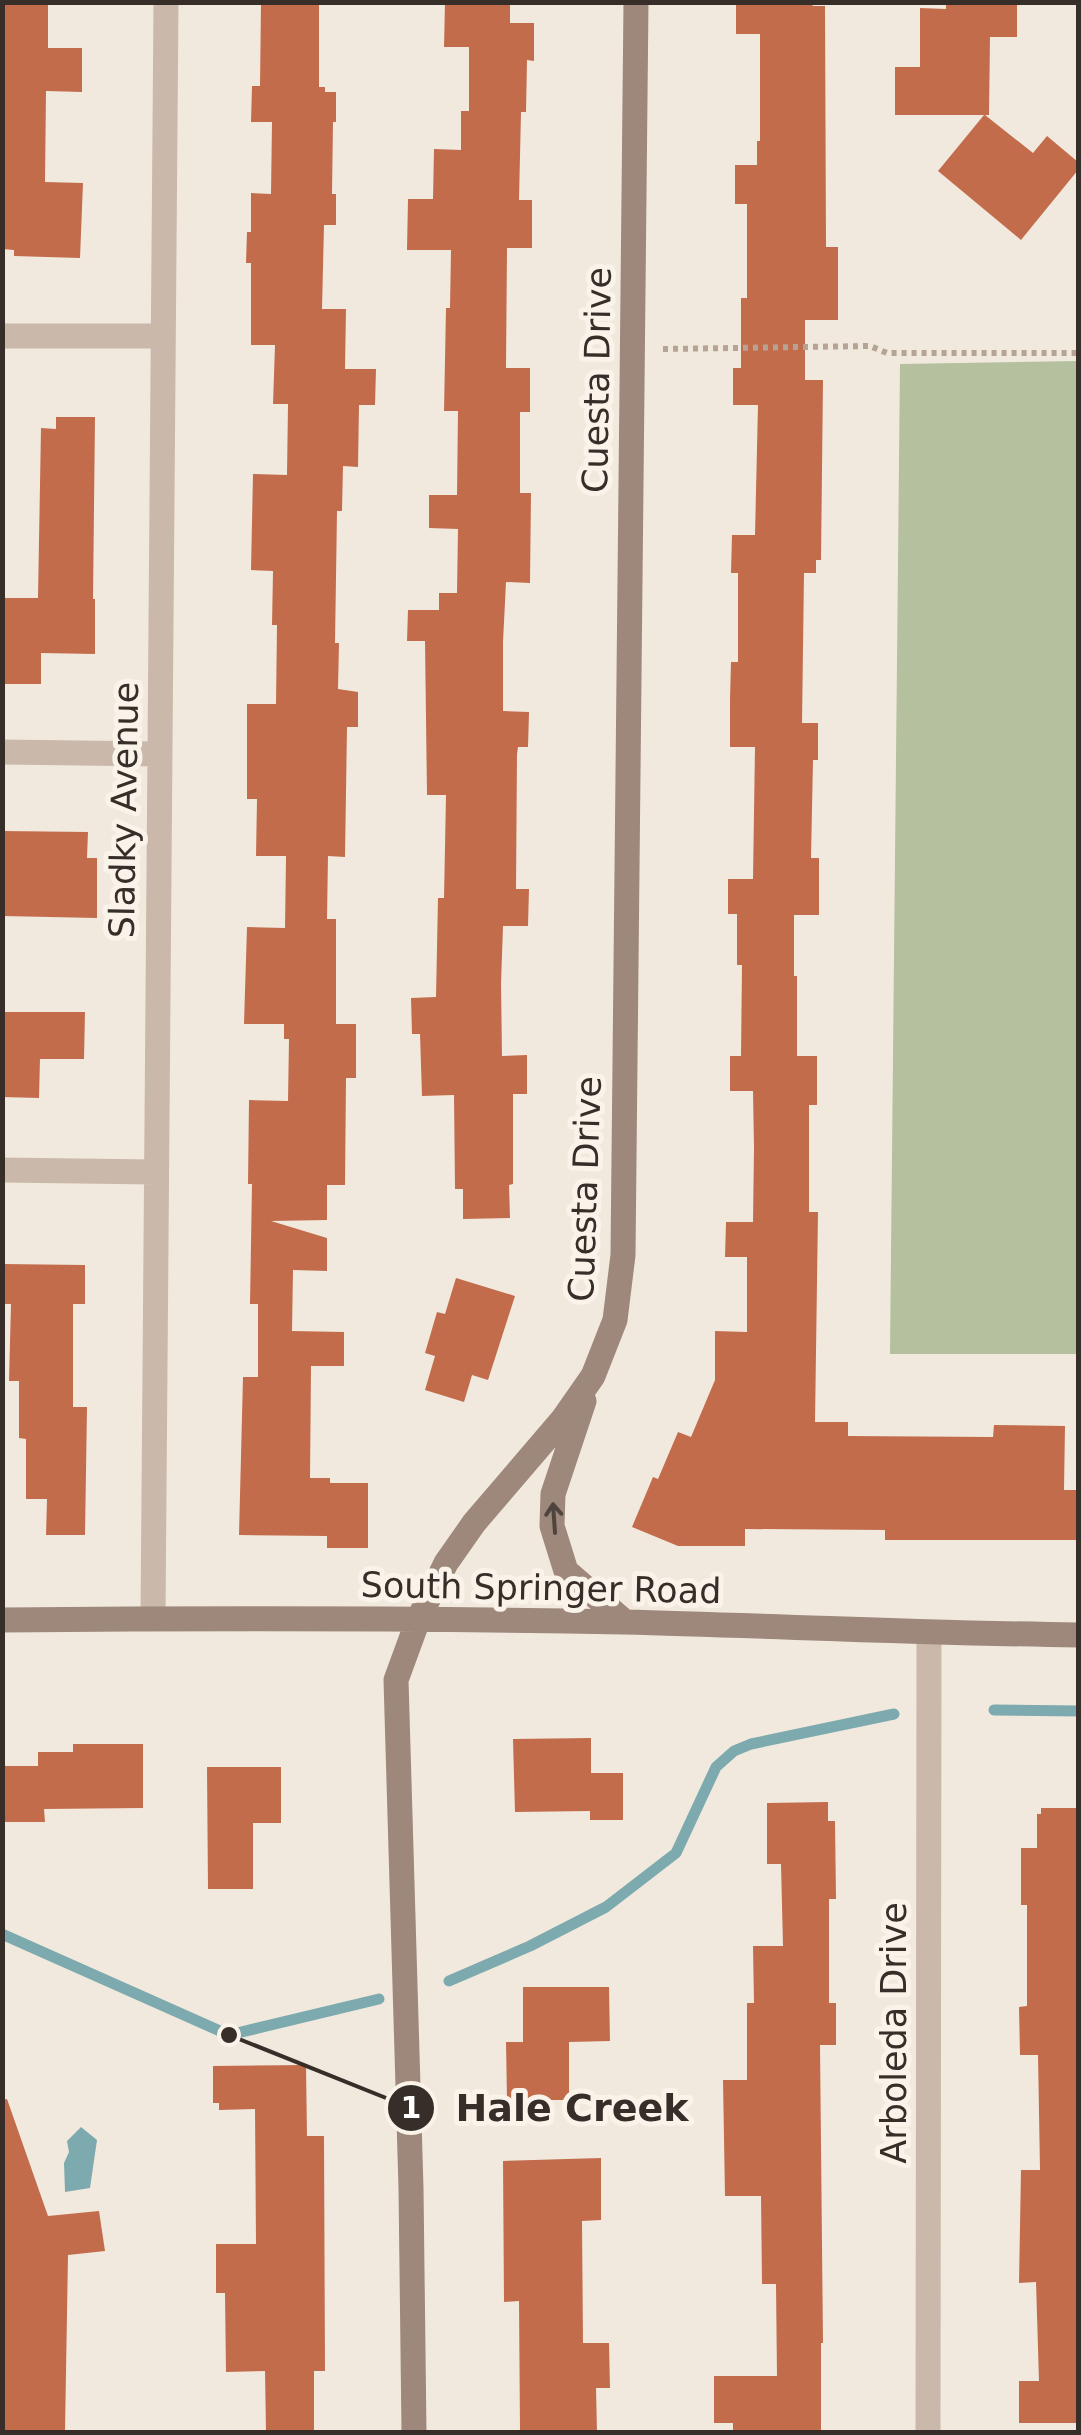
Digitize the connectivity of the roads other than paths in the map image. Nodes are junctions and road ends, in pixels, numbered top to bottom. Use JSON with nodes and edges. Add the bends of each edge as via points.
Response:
{"nodes":[{"id":1,"x":166,"y":2,"type":"edge"},
{"id":2,"x":636,"y":2,"type":"edge"},
{"id":3,"x":2,"y":336,"type":"edge"},
{"id":4,"x":163,"y":336,"type":"junction"},
{"id":5,"x":2,"y":752,"type":"edge"},
{"id":6,"x":159,"y":754,"type":"junction"},
{"id":7,"x":2,"y":1170,"type":"edge"},
{"id":8,"x":155,"y":1172,"type":"junction"},
{"id":9,"x":593,"y":1376,"type":"junction"},
{"id":10,"x":153,"y":1618,"type":"junction"},
{"id":11,"x":2,"y":1620,"type":"edge"},
{"id":12,"x":418,"y":1620,"type":"junction"},
{"id":13,"x":625,"y":1622,"type":"junction"},
{"id":14,"x":930,"y":1634,"type":"junction"},
{"id":15,"x":1078,"y":1635,"type":"edge"},
{"id":16,"x":414,"y":2432,"type":"edge"},
{"id":17,"x":928,"y":2432,"type":"edge"}],
"edges":[{"from":1,"to":4,"type":"street","name":"Sladky Avenue"},
{"from":2,"to":9,"type":"street","name":"Cuesta Drive","via":[[623,1255],[614,1320]]},
{"from":3,"to":4,"type":"street"},
{"from":4,"to":6,"type":"street","name":"Sladky Avenue"},
{"from":5,"to":6,"type":"street"},
{"from":6,"to":8,"type":"street","name":"Sladky Avenue"},
{"from":7,"to":8,"type":"street"},
{"from":8,"to":10,"type":"street","name":"Sladky Avenue"},
{"from":9,"to":12,"type":"street","name":"Cuesta Drive","via":[[474,1523]]},
{"from":13,"to":9,"type":"street","one_way":true,"via":[[566,1571],[552,1526],[553,1494]]},
{"from":10,"to":11,"type":"street","name":"South Springer Road"},
{"from":10,"to":12,"type":"street","name":"South Springer Road"},
{"from":12,"to":13,"type":"street","name":"South Springer Road"},
{"from":12,"to":16,"type":"street","name":"Cuesta Drive","via":[[395,1693]]},
{"from":13,"to":14,"type":"street","name":"South Springer Road"},
{"from":14,"to":15,"type":"street","name":"South Springer Road"},
{"from":14,"to":17,"type":"street","name":"Arboleda Drive"}]}
